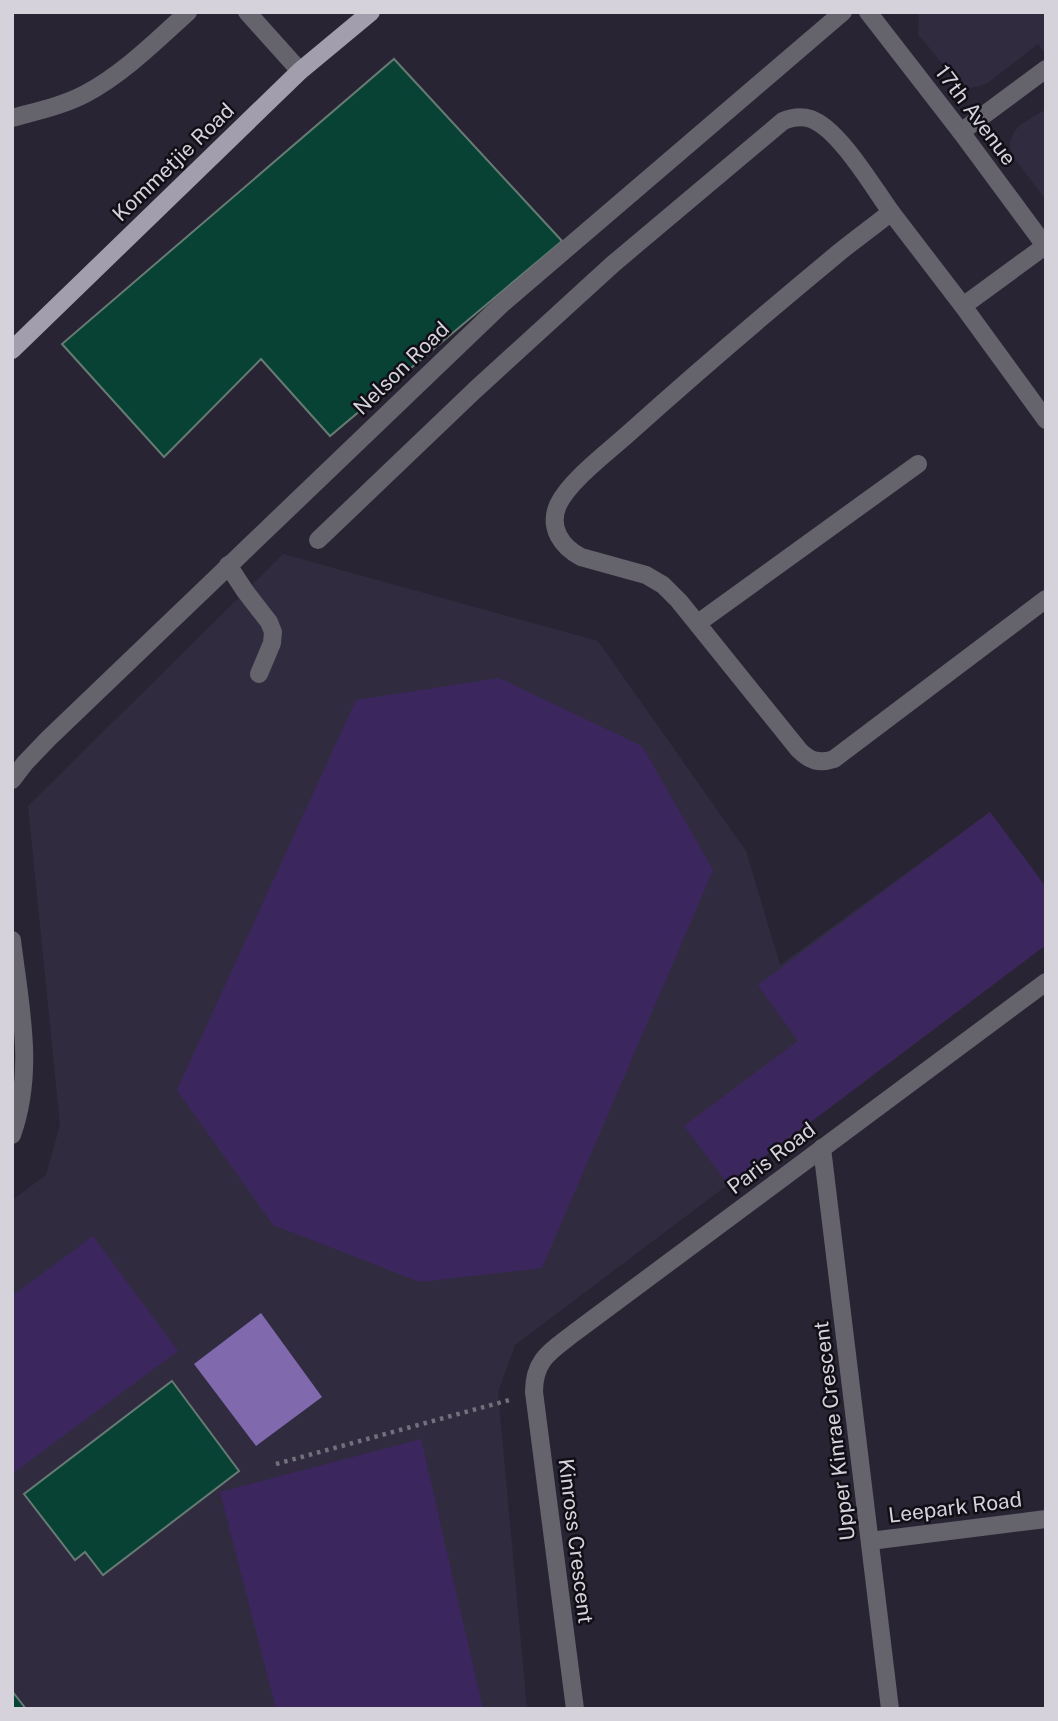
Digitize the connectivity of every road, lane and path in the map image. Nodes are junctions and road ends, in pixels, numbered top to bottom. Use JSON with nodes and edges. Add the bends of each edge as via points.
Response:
{"nodes":[{"id":1,"x":188,"y":12,"type":"edge"},
{"id":2,"x":247,"y":12,"type":"edge"},
{"id":3,"x":370,"y":12,"type":"edge"},
{"id":4,"x":844,"y":12,"type":"edge"},
{"id":5,"x":868,"y":12,"type":"edge"},
{"id":6,"x":1046,"y":69,"type":"edge"},
{"id":7,"x":300,"y":71,"type":"junction"},
{"id":8,"x":12,"y":118,"type":"edge"},
{"id":9,"x":961,"y":132,"type":"junction"},
{"id":10,"x":891,"y":212,"type":"junction"},
{"id":11,"x":1045,"y":247,"type":"edge"},
{"id":12,"x":963,"y":306,"type":"junction"},
{"id":13,"x":12,"y":350,"type":"edge"},
{"id":14,"x":1046,"y":420,"type":"edge"},
{"id":15,"x":918,"y":464,"type":"dead end"},
{"id":16,"x":318,"y":540,"type":"dead end"},
{"id":17,"x":228,"y":565,"type":"junction"},
{"id":18,"x":1046,"y":599,"type":"edge"},
{"id":19,"x":698,"y":623,"type":"junction"},
{"id":20,"x":259,"y":674,"type":"dead end"},
{"id":21,"x":12,"y":780,"type":"edge"},
{"id":22,"x":12,"y":940,"type":"edge"},
{"id":23,"x":1046,"y":982,"type":"edge"},
{"id":24,"x":12,"y":1135,"type":"edge"},
{"id":25,"x":822,"y":1148,"type":"junction"},
{"id":26,"x":534,"y":1385,"type":"junction"},
{"id":27,"x":276,"y":1464,"type":"dead end"},
{"id":28,"x":1046,"y":1519,"type":"edge"},
{"id":29,"x":870,"y":1541,"type":"junction"},
{"id":30,"x":575,"y":1709,"type":"edge"},
{"id":31,"x":890,"y":1709,"type":"edge"}],
"edges":[{"from":1,"to":8,"type":"street","via":[[116,74],[86,93]]},
{"from":2,"to":7,"type":"street"},
{"from":3,"to":7,"type":"main road","name":"Kommetjie Road"},
{"from":4,"to":17,"type":"street","name":"Nelson Road","via":[[502,304]]},
{"from":5,"to":9,"type":"street","name":"17th Avenue"},
{"from":6,"to":9,"type":"street"},
{"from":7,"to":13,"type":"main road","name":"Kommetjie Road"},
{"from":9,"to":11,"type":"street","name":"17th Avenue"},
{"from":10,"to":12,"type":"street"},
{"from":10,"to":16,"type":"street","via":[[846,149],[824,127],[801,117],[783,121],[613,264]]},
{"from":10,"to":19,"type":"street","via":[[694,375],[576,481],[559,503],[555,523],[564,545],[582,557],[646,575],[663,585]]},
{"from":11,"to":12,"type":"street"},
{"from":12,"to":14,"type":"street"},
{"from":15,"to":19,"type":"street"},
{"from":17,"to":20,"type":"street","via":[[273,632]]},
{"from":17,"to":21,"type":"street","name":"Nelson Road","via":[[48,739]]},
{"from":18,"to":19,"type":"street","via":[[825,762],[807,758],[799,750]]},
{"from":22,"to":24,"type":"street","via":[[25,1065]]},
{"from":23,"to":25,"type":"street","name":"Paris Road"},
{"from":25,"to":26,"type":"street","name":"Paris Road","via":[[546,1355]]},
{"from":25,"to":29,"type":"street","name":"Upper Kinrae Crescent"},
{"from":26,"to":27,"type":"path","via":[[499,1404]]},
{"from":26,"to":30,"type":"street","name":"Kinross Crescent"},
{"from":28,"to":29,"type":"street","name":"Leepark Road"},
{"from":29,"to":31,"type":"street","name":"Upper Kinrae Crescent"}]}
